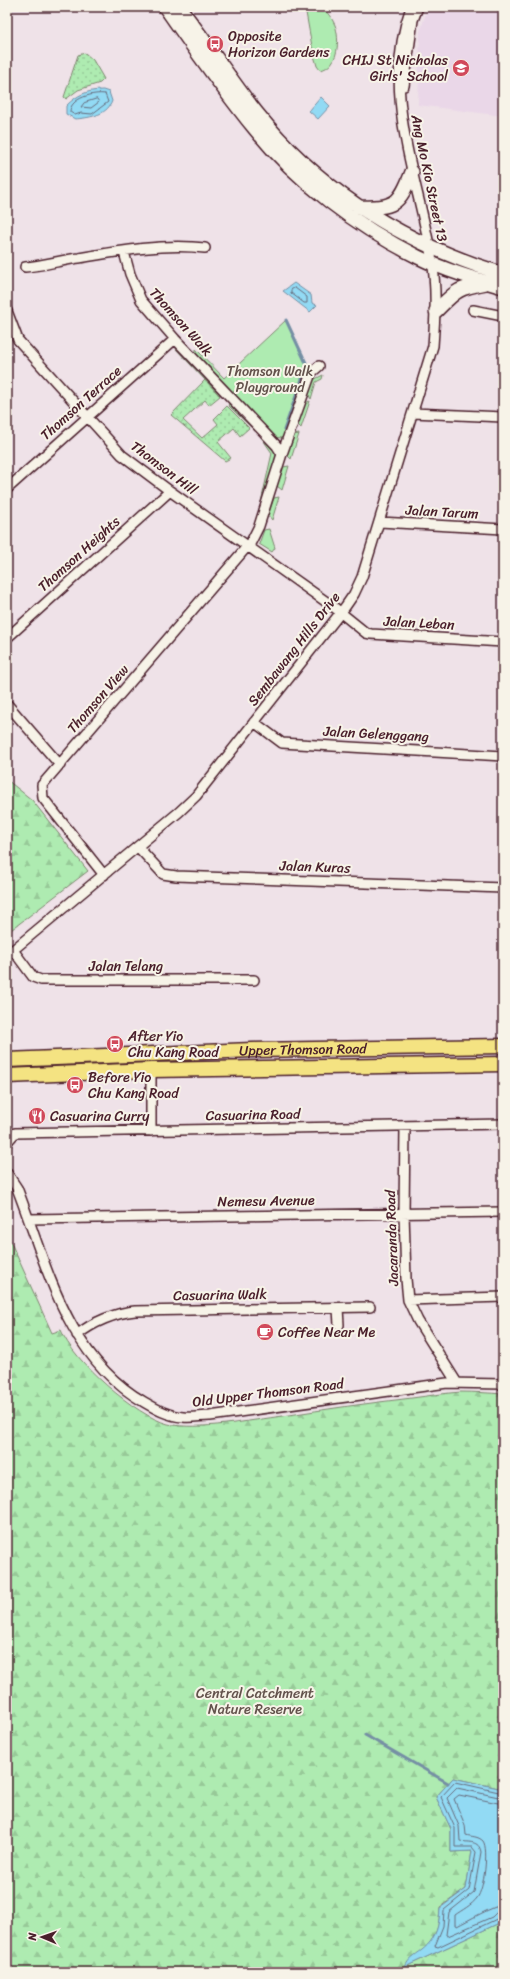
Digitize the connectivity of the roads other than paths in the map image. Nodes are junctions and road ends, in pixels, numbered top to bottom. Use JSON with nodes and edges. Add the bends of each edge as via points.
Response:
{"nodes":[{"id":1,"x":165,"y":7,"type":"edge"},
{"id":2,"x":179,"y":7,"type":"edge"},
{"id":3,"x":411,"y":7,"type":"edge"},
{"id":4,"x":418,"y":7,"type":"edge"},
{"id":5,"x":400,"y":98,"type":"junction"},
{"id":6,"x":412,"y":172,"type":"junction"},
{"id":7,"x":358,"y":207,"type":"junction"},
{"id":8,"x":430,"y":247,"type":"junction"},
{"id":9,"x":204,"y":248,"type":"dead end"},
{"id":10,"x":124,"y":252,"type":"junction"},
{"id":11,"x":432,"y":263,"type":"junction"},
{"id":12,"x":25,"y":268,"type":"dead end"},
{"id":13,"x":503,"y":274,"type":"edge"},
{"id":14,"x":488,"y":283,"type":"junction"},
{"id":15,"x":503,"y":287,"type":"edge"},
{"id":16,"x":473,"y":310,"type":"dead end"},
{"id":17,"x":7,"y":311,"type":"edge"},
{"id":18,"x":436,"y":311,"type":"junction"},
{"id":19,"x":503,"y":316,"type":"edge"},
{"id":20,"x":10,"y":332,"type":"edge"},
{"id":21,"x":175,"y":339,"type":"junction"},
{"id":22,"x":319,"y":366,"type":"dead end"},
{"id":23,"x":413,"y":413,"type":"junction"},
{"id":24,"x":87,"y":417,"type":"junction"},
{"id":25,"x":503,"y":417,"type":"edge"},
{"id":26,"x":282,"y":454,"type":"junction"},
{"id":27,"x":7,"y":490,"type":"edge"},
{"id":28,"x":170,"y":491,"type":"junction"},
{"id":29,"x":380,"y":522,"type":"junction"},
{"id":30,"x":503,"y":529,"type":"edge"},
{"id":31,"x":247,"y":547,"type":"junction"},
{"id":32,"x":341,"y":612,"type":"junction"},
{"id":33,"x":7,"y":638,"type":"edge"},
{"id":34,"x":503,"y":642,"type":"edge"},
{"id":35,"x":7,"y":704,"type":"edge"},
{"id":36,"x":254,"y":722,"type":"junction"},
{"id":37,"x":503,"y":756,"type":"edge"},
{"id":38,"x":60,"y":765,"type":"junction"},
{"id":39,"x":138,"y":847,"type":"junction"},
{"id":40,"x":104,"y":875,"type":"junction"},
{"id":41,"x":503,"y":888,"type":"edge"},
{"id":42,"x":10,"y":953,"type":"edge"},
{"id":43,"x":254,"y":980,"type":"dead end"},
{"id":44,"x":503,"y":1046,"type":"edge"},
{"id":45,"x":252,"y":1050,"type":"junction"},
{"id":46,"x":11,"y":1057,"type":"edge"},
{"id":47,"x":503,"y":1064,"type":"edge"},
{"id":48,"x":252,"y":1069,"type":"junction"},
{"id":49,"x":151,"y":1070,"type":"junction"},
{"id":50,"x":7,"y":1076,"type":"edge"},
{"id":51,"x":503,"y":1124,"type":"edge"},
{"id":52,"x":405,"y":1127,"type":"junction"},
{"id":53,"x":151,"y":1131,"type":"junction"},
{"id":54,"x":7,"y":1142,"type":"edge"},
{"id":55,"x":7,"y":1172,"type":"edge"},
{"id":56,"x":503,"y":1212,"type":"edge"},
{"id":57,"x":404,"y":1213,"type":"junction"},
{"id":58,"x":30,"y":1219,"type":"junction"},
{"id":59,"x":503,"y":1297,"type":"edge"},
{"id":60,"x":408,"y":1300,"type":"junction"},
{"id":61,"x":370,"y":1307,"type":"dead end"},
{"id":62,"x":338,"y":1308,"type":"junction"},
{"id":63,"x":339,"y":1325,"type":"dead end"},
{"id":64,"x":77,"y":1335,"type":"junction"},
{"id":65,"x":457,"y":1383,"type":"junction"},
{"id":66,"x":503,"y":1384,"type":"edge"}],
"edges":[{"from":1,"to":11,"type":"main road","via":[[255,129],[294,170],[371,230]]},
{"from":2,"to":7,"type":"main road","via":[[246,100],[282,141]]},
{"from":3,"to":5,"type":"street","name":"Ang Mo Kio Street 13","via":[[399,62]]},
{"from":4,"to":5,"type":"street","name":"Ang Mo Kio Street 13","via":[[413,20],[403,94]]},
{"from":5,"to":6,"type":"street","name":"Ang Mo Kio Street 13"},
{"from":6,"to":7,"type":"main road","via":[[398,201],[383,208]]},
{"from":6,"to":8,"type":"street","name":"Ang Mo Kio Street 13"},
{"from":7,"to":8,"type":"main road","via":[[397,231]]},
{"from":8,"to":11,"type":"street","name":"Ang Mo Kio Street 13"},
{"from":8,"to":13,"type":"main road"},
{"from":9,"to":10,"type":"street","via":[[184,246]]},
{"from":10,"to":12,"type":"street"},
{"from":10,"to":21,"type":"street","name":"Thomson Walk","via":[[140,300]]},
{"from":11,"to":14,"type":"main road"},
{"from":11,"to":18,"type":"street","name":"Sembawang Hills Drive"},
{"from":14,"to":15,"type":"main road"},
{"from":14,"to":18,"type":"main road","via":[[456,291]]},
{"from":16,"to":19,"type":"street"},
{"from":17,"to":20,"type":"street","name":"Thomson Hill"},
{"from":18,"to":23,"type":"street","name":"Sembawang Hills Drive","via":[[433,346]]},
{"from":20,"to":24,"type":"street","name":"Thomson Hill"},
{"from":21,"to":24,"type":"street","name":"Thomson Terrace"},
{"from":21,"to":26,"type":"street","name":"Thomson Walk"},
{"from":22,"to":26,"type":"street","via":[[311,373]]},
{"from":23,"to":25,"type":"street"},
{"from":23,"to":29,"type":"street","name":"Sembawang Hills Drive"},
{"from":24,"to":27,"type":"street","name":"Thomson Terrace"},
{"from":24,"to":28,"type":"street","name":"Thomson Hill","via":[[122,455]]},
{"from":26,"to":31,"type":"street","via":[[259,526]]},
{"from":28,"to":31,"type":"street","name":"Thomson Hill"},
{"from":28,"to":33,"type":"street","name":"Thomson Heights"},
{"from":29,"to":30,"type":"street","name":"Jalan Tarum"},
{"from":29,"to":32,"type":"street","name":"Sembawang Hills Drive","via":[[362,577]]},
{"from":31,"to":32,"type":"street","name":"Thomson Hill"},
{"from":31,"to":38,"type":"street","name":"Thomson View"},
{"from":32,"to":34,"type":"street","name":"Jalan Leban","via":[[366,633],[371,634]]},
{"from":32,"to":36,"type":"street","name":"Sembawang Hills Drive"},
{"from":35,"to":38,"type":"street"},
{"from":36,"to":37,"type":"street","name":"Jalan Gelenggang","via":[[282,742]]},
{"from":36,"to":39,"type":"street","name":"Sembawang Hills Drive","via":[[196,796]]},
{"from":38,"to":40,"type":"street","name":"Thomson View","via":[[42,785],[43,798]]},
{"from":39,"to":40,"type":"street","name":"Sembawang Hills Drive"},
{"from":39,"to":41,"type":"street","name":"Jalan Kuras","via":[[163,874]]},
{"from":40,"to":42,"type":"street","name":"Sembawang Hills Drive"},
{"from":42,"to":43,"type":"street","name":"Jalan Telang","via":[[33,977],[41,980]]},
{"from":44,"to":45,"type":"main road","name":"Upper Thomson Road"},
{"from":45,"to":46,"type":"main road","name":"Upper Thomson Road"},
{"from":45,"to":48,"type":"main road","via":[[261,1054],[262,1059],[261,1064]]},
{"from":47,"to":48,"type":"main road","name":"Upper Thomson Road"},
{"from":48,"to":49,"type":"main road","name":"Upper Thomson Road"},
{"from":49,"to":50,"type":"main road","name":"Upper Thomson Road"},
{"from":49,"to":53,"type":"street"},
{"from":51,"to":52,"type":"street","name":"Casuarina Road"},
{"from":52,"to":53,"type":"street","name":"Casuarina Road"},
{"from":52,"to":57,"type":"street","name":"Jacaranda Road"},
{"from":53,"to":54,"type":"street","name":"Casuarina Road","via":[[15,1133]]},
{"from":55,"to":58,"type":"street","name":"Old Upper Thomson Road"},
{"from":56,"to":57,"type":"street","name":"Nemesu Avenue"},
{"from":57,"to":58,"type":"street","name":"Nemesu Avenue"},
{"from":57,"to":60,"type":"street","name":"Jacaranda Road"},
{"from":58,"to":64,"type":"street","name":"Old Upper Thomson Road","via":[[57,1298]]},
{"from":59,"to":60,"type":"street"},
{"from":60,"to":65,"type":"street","name":"Jacaranda Road","via":[[418,1321]]},
{"from":61,"to":62,"type":"street","name":"Casuarina Walk"},
{"from":62,"to":63,"type":"street"},
{"from":62,"to":64,"type":"street","name":"Casuarina Walk","via":[[122,1312],[84,1329]]},
{"from":64,"to":65,"type":"street","name":"Old Upper Thomson Road","via":[[104,1370],[126,1392],[164,1413],[182,1417],[230,1414]]},
{"from":65,"to":66,"type":"street","name":"Old Upper Thomson Road"}]}
